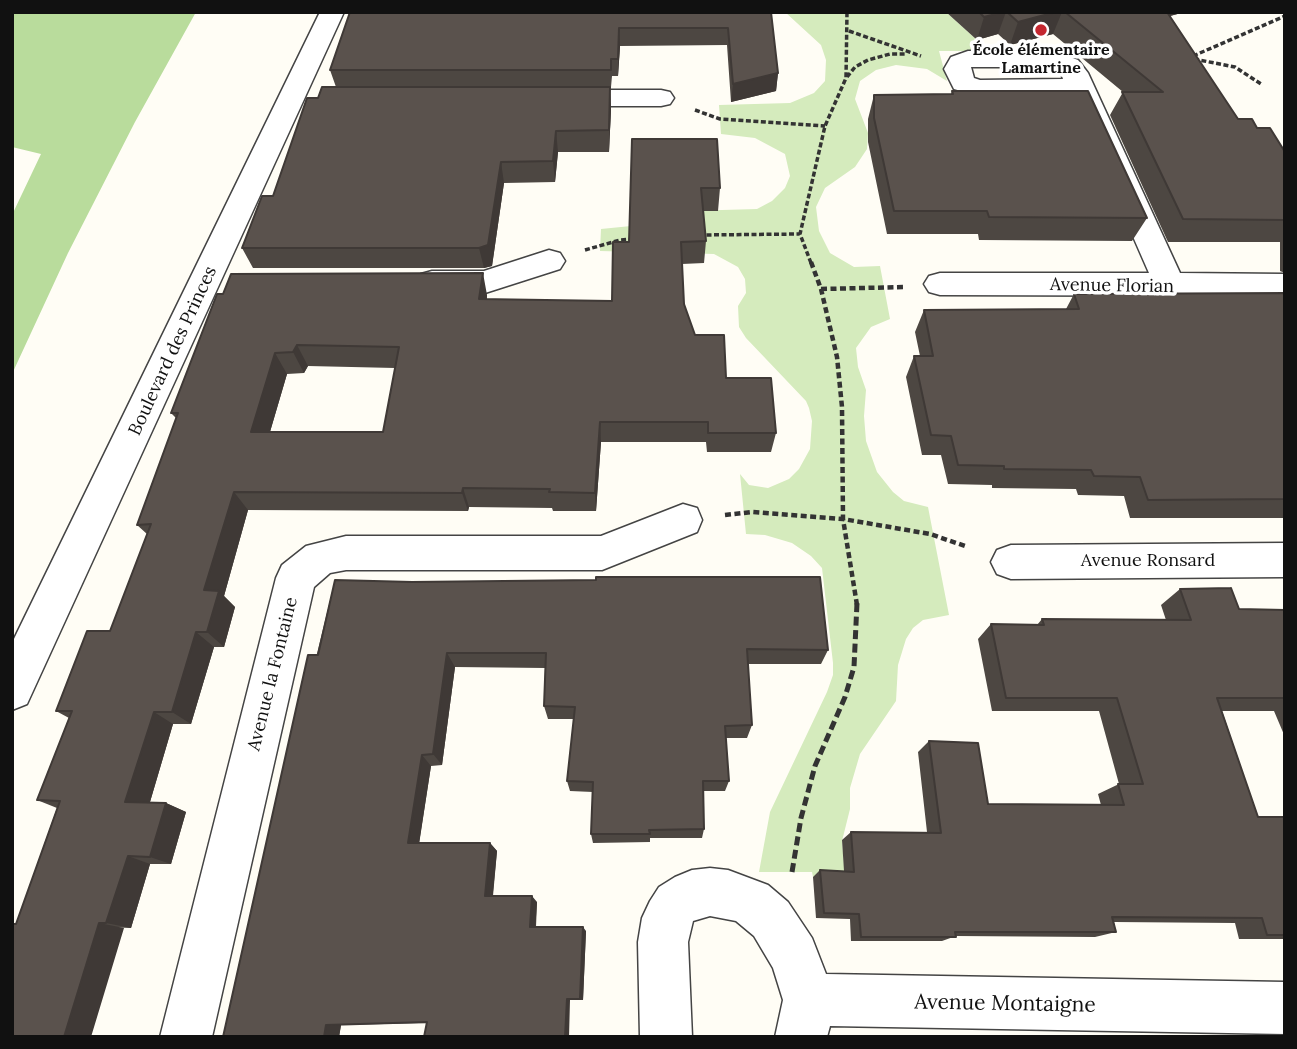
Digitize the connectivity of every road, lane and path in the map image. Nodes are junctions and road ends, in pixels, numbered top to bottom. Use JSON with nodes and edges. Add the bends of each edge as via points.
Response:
{"nodes":[{"id":1,"x":332,"y":12,"type":"edge"},
{"id":2,"x":847,"y":12,"type":"edge"},
{"id":3,"x":1285,"y":16,"type":"edge"},
{"id":4,"x":849,"y":31,"type":"junction"},
{"id":5,"x":913,"y":54,"type":"junction"},
{"id":6,"x":957,"y":66,"type":"joint"},
{"id":7,"x":846,"y":78,"type":"junction"},
{"id":8,"x":1261,"y":83,"type":"dead end"},
{"id":9,"x":538,"y":98,"type":"edge"},
{"id":10,"x":661,"y":98,"type":"joint"},
{"id":11,"x":825,"y":126,"type":"junction"},
{"id":12,"x":800,"y":234,"type":"junction"},
{"id":13,"x":692,"y":235,"type":"edge"},
{"id":14,"x":644,"y":238,"type":"edge"},
{"id":15,"x":549,"y":261,"type":"joint"},
{"id":16,"x":401,"y":282,"type":"edge"},
{"id":17,"x":940,"y":284,"type":"joint"},
{"id":18,"x":1285,"y":285,"type":"edge"},
{"id":19,"x":1170,"y":286,"type":"junction"},
{"id":20,"x":821,"y":289,"type":"junction"},
{"id":21,"x":843,"y":519,"type":"junction"},
{"id":22,"x":683,"y":520,"type":"joint"},
{"id":23,"x":1285,"y":560,"type":"edge"},
{"id":24,"x":1011,"y":562,"type":"joint"},
{"id":25,"x":12,"y":689,"type":"edge"},
{"id":26,"x":771,"y":919,"type":"junction"},
{"id":27,"x":1285,"y":1008,"type":"edge"},
{"id":28,"x":805,"y":1018,"type":"edge"},
{"id":29,"x":1206,"y":1022,"type":"edge"},
{"id":30,"x":186,"y":1037,"type":"edge"},
{"id":31,"x":666,"y":1037,"type":"edge"}],
"edges":[{"from":1,"to":25,"type":"street","name":"Boulevard des Princes","via":[[306,98],[219,282]]},
{"from":2,"to":4,"type":"path"},
{"from":3,"to":8,"type":"path","via":[[1186,59],[1224,63]]},
{"from":4,"to":5,"type":"path"},
{"from":4,"to":7,"type":"path"},
{"from":5,"to":6,"type":"path"},
{"from":5,"to":7,"type":"path","via":[[868,60]]},
{"from":6,"to":19,"type":"street","via":[[968,59],[1066,62],[1075,73]]},
{"from":7,"to":11,"type":"path"},
{"from":9,"to":10,"type":"street"},
{"from":10,"to":11,"type":"path","via":[[720,120]]},
{"from":11,"to":12,"type":"path"},
{"from":12,"to":13,"type":"path"},
{"from":12,"to":20,"type":"path"},
{"from":14,"to":15,"type":"path","via":[[620,240]]},
{"from":15,"to":16,"type":"street","via":[[485,282]]},
{"from":17,"to":19,"type":"street","name":"Avenue Florian"},
{"from":17,"to":20,"type":"path"},
{"from":18,"to":19,"type":"street","name":"Avenue Florian"},
{"from":20,"to":21,"type":"path","via":[[837,357]]},
{"from":21,"to":22,"type":"path","via":[[752,512]]},
{"from":21,"to":24,"type":"path","via":[[930,534]]},
{"from":21,"to":26,"type":"path","via":[[857,602],[854,667],[815,766],[795,864]]},
{"from":22,"to":30,"type":"street","name":"Avenue la Fontaine","via":[[602,553],[346,553],[320,558],[296,578]]},
{"from":23,"to":24,"type":"street","name":"Avenue Ronsard"},
{"from":26,"to":28,"type":"street","name":"Avenue Montaigne","via":[[794,956]]},
{"from":26,"to":31,"type":"street","name":"Avenue Montaigne","via":[[751,902],[728,894],[692,894],[676,904],[667,918],[663,942]]},
{"from":27,"to":29,"type":"street","name":"Avenue Montaigne"},
{"from":28,"to":29,"type":"street","name":"Avenue Montaigne"}]}
